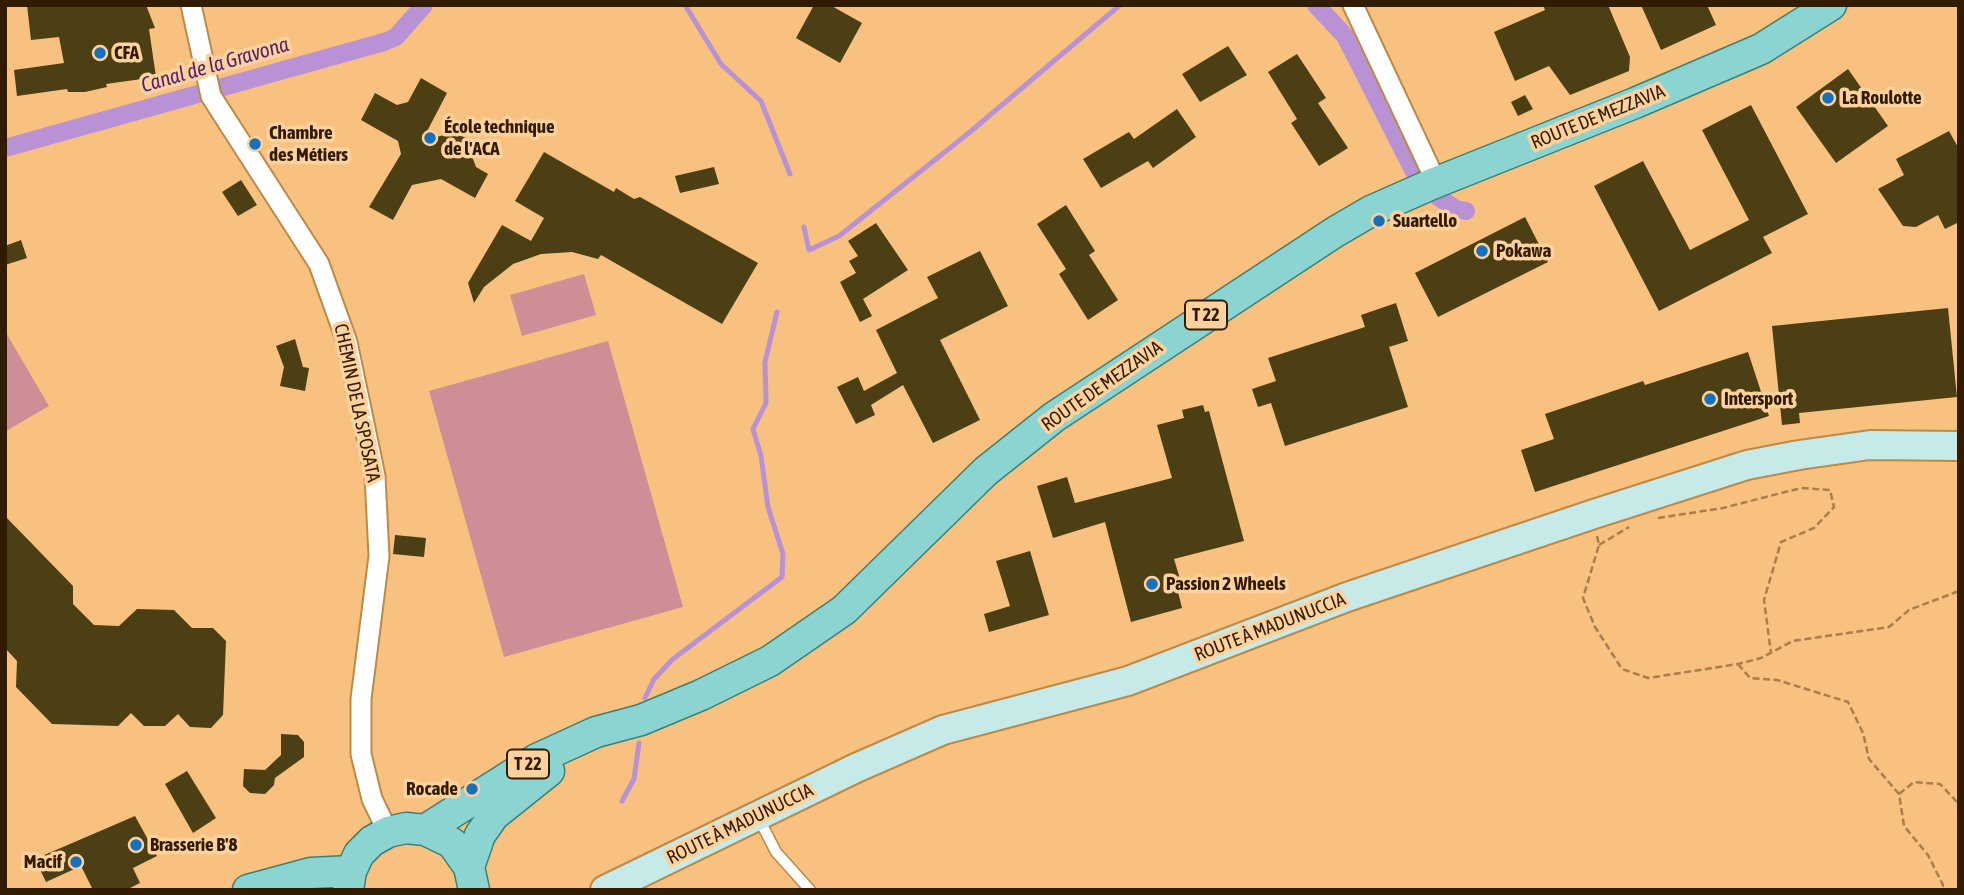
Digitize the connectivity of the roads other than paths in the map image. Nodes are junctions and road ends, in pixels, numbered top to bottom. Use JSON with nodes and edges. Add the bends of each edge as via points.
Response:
{"nodes":[{"id":1,"x":191,"y":5,"type":"edge"},
{"id":2,"x":1353,"y":5,"type":"edge"},
{"id":3,"x":1831,"y":5,"type":"edge"},
{"id":4,"x":1432,"y":184,"type":"junction"},
{"id":5,"x":1959,"y":446,"type":"edge"},
{"id":6,"x":641,"y":720,"type":"junction"},
{"id":7,"x":758,"y":816,"type":"junction"},
{"id":8,"x":425,"y":830,"type":"junction"},
{"id":9,"x":388,"y":832,"type":"junction"},
{"id":10,"x":471,"y":878,"type":"edge"},
{"id":11,"x":350,"y":880,"type":"edge"},
{"id":12,"x":248,"y":890,"type":"edge"},
{"id":13,"x":605,"y":890,"type":"edge"},
{"id":14,"x":810,"y":890,"type":"edge"}],
"edges":[{"from":1,"to":9,"type":"street","name":"CHEMIN DE LA SPOSATA","via":[[209,91],[319,264],[347,342],[376,476],[379,556],[361,699],[361,754],[372,799]]},
{"from":2,"to":4,"type":"street","via":[[1432,173]]},
{"from":3,"to":4,"type":"main road","name":"ROUTE DE MEZZAVIA","number":"T 22","via":[[1761,49]]},
{"from":4,"to":6,"type":"main road","name":"ROUTE DE MEZZAVIA","number":"T 22","via":[[1335,232],[1054,417],[986,471],[844,610],[770,661]]},
{"from":5,"to":7,"type":"main road","name":"ROUTE À MADUNUCCIA","via":[[1871,445],[1747,465],[1347,597],[1128,681],[943,730]]},
{"from":6,"to":8,"type":"main road","name":"ROUTE DE MEZZAVIA","number":"T 22","via":[[596,732],[537,759]]},
{"from":6,"to":10,"type":"main road","name":"ROUTE DE MEZZAVIA","number":"T 22","via":[[553,769],[494,815],[480,835]]},
{"from":7,"to":13,"type":"main road","name":"ROUTE À MADUNUCCIA"},
{"from":7,"to":14,"type":"lane","via":[[776,852]]},
{"from":8,"to":9,"type":"main road"},
{"from":8,"to":10,"type":"main road","via":[[452,843]]},
{"from":9,"to":11,"type":"main road","via":[[359,855]]},
{"from":11,"to":12,"type":"main road","via":[[311,873]]}]}
